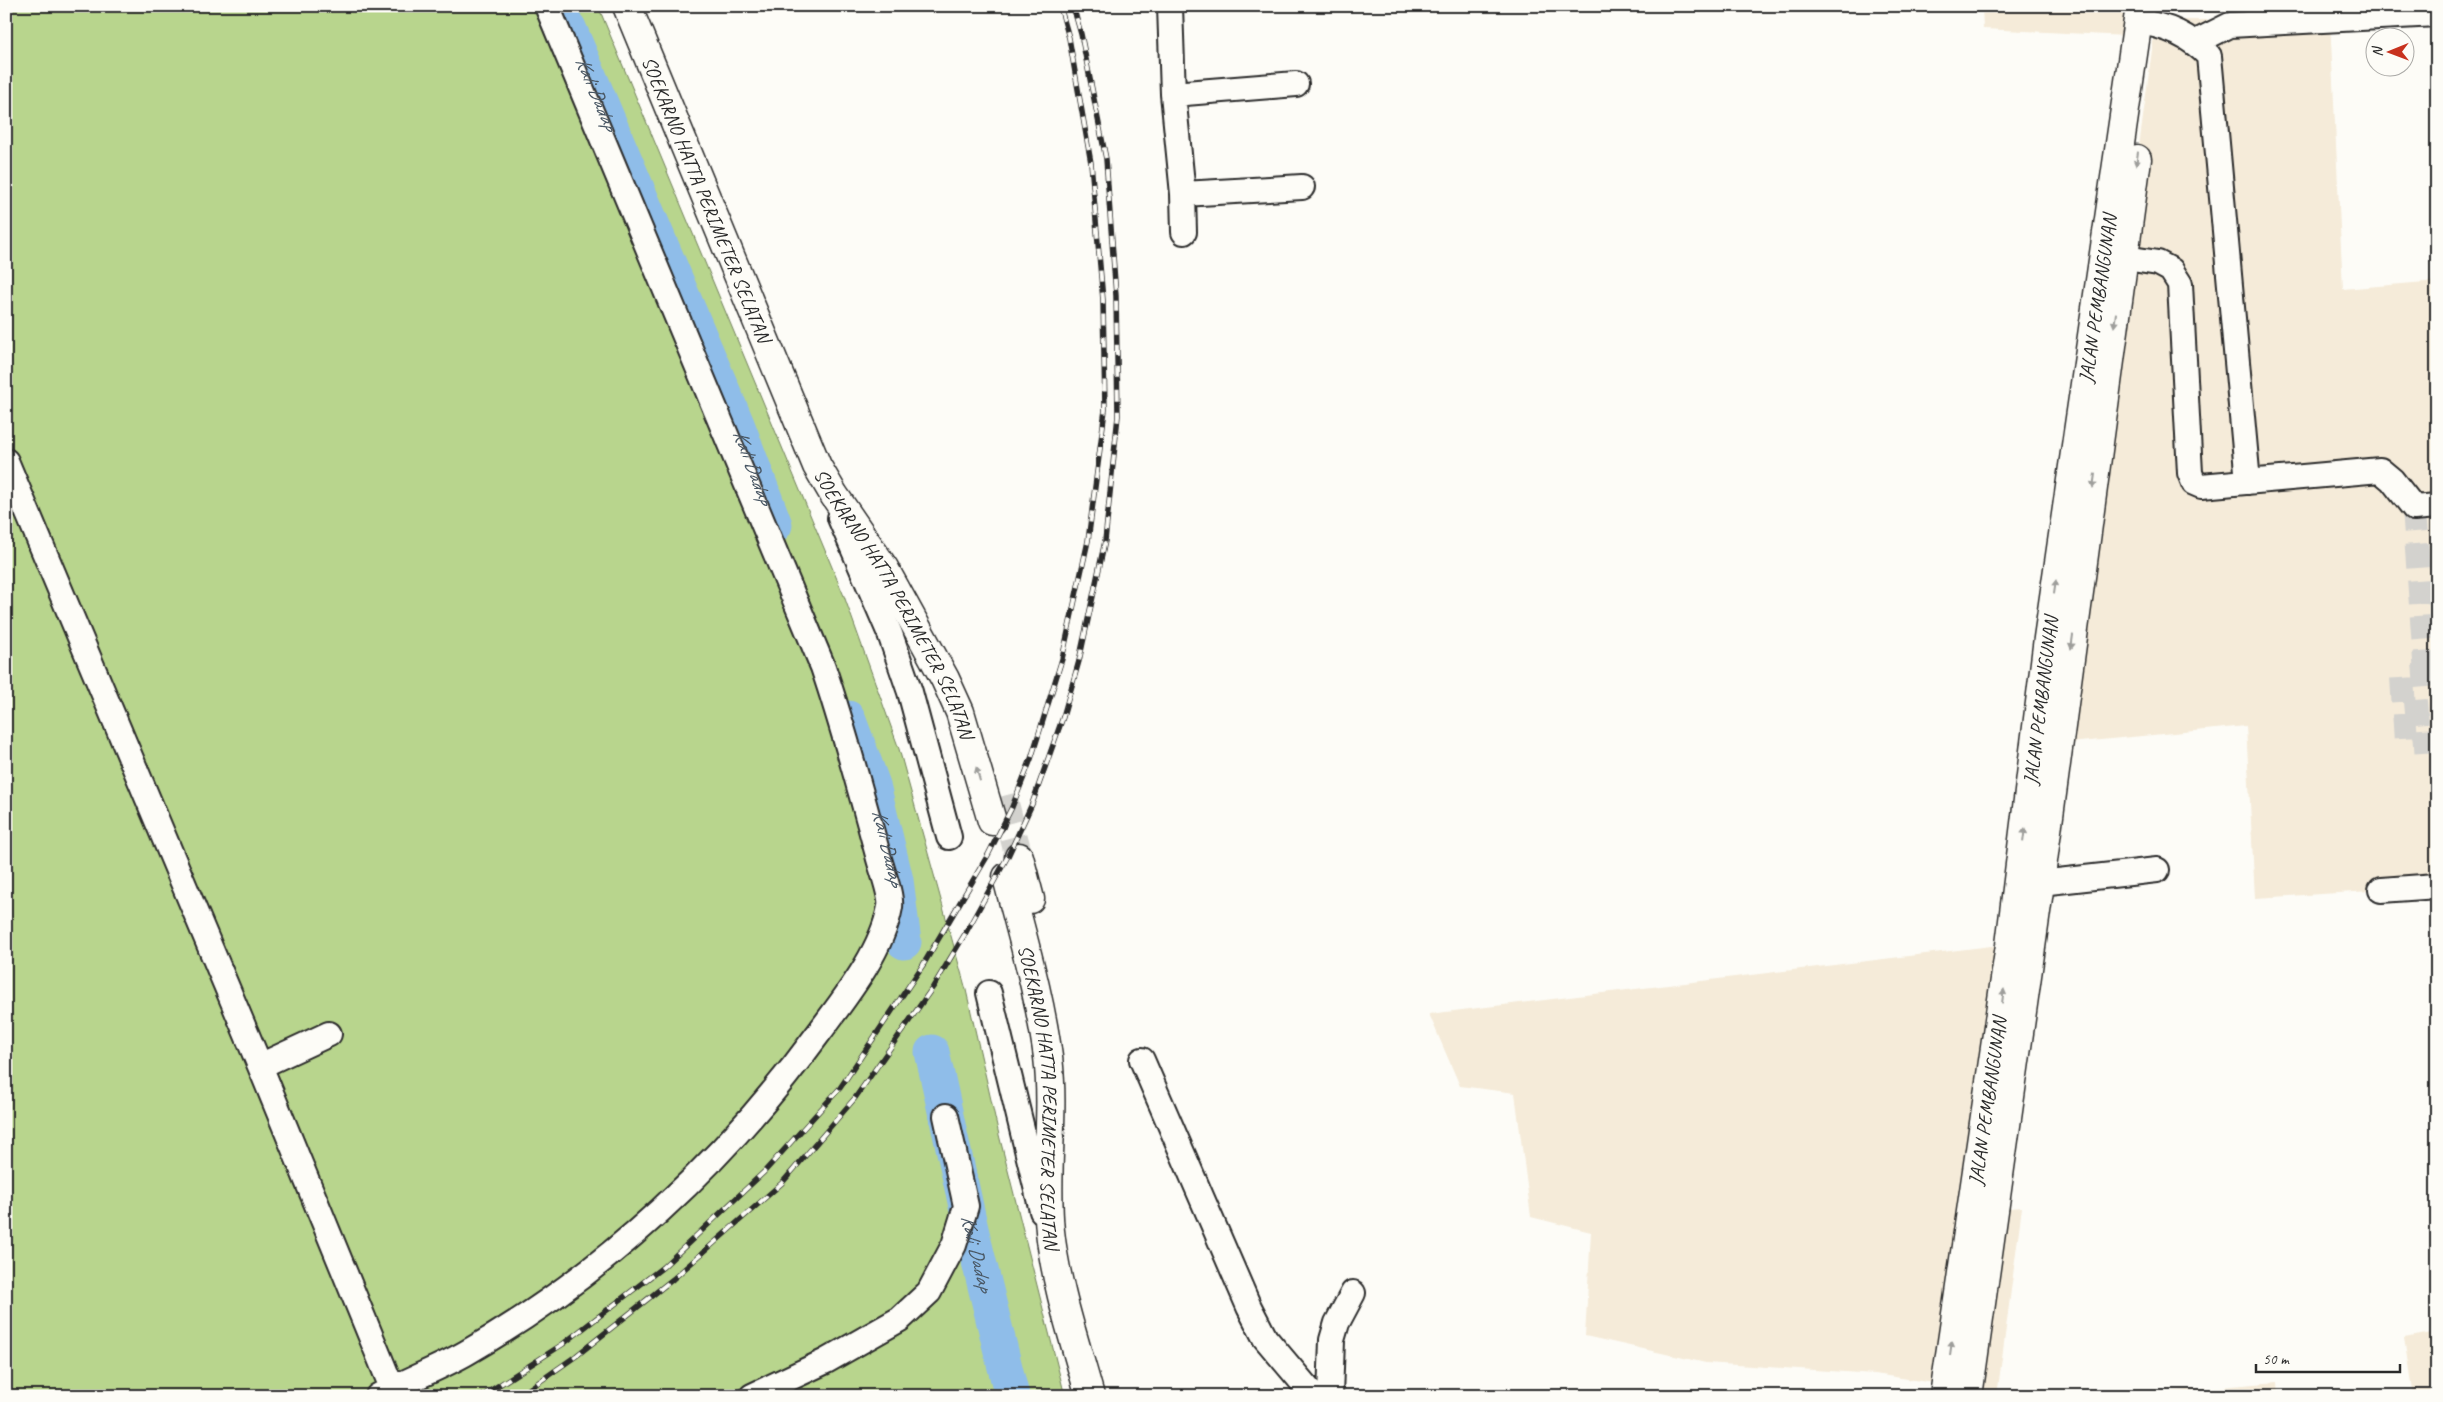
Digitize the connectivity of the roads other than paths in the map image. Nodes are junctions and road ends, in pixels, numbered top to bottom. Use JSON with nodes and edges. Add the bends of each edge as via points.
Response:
{"nodes":[{"id":1,"x":547,"y":6,"type":"edge"},
{"id":2,"x":627,"y":6,"type":"edge"},
{"id":3,"x":1170,"y":6,"type":"edge"},
{"id":4,"x":2437,"y":14,"type":"edge"},
{"id":5,"x":2148,"y":15,"type":"edge"},
{"id":6,"x":2196,"y":42,"type":"junction"},
{"id":7,"x":1296,"y":84,"type":"dead end"},
{"id":8,"x":1173,"y":94,"type":"junction"},
{"id":9,"x":1302,"y":187,"type":"dead end"},
{"id":10,"x":1183,"y":194,"type":"junction"},
{"id":11,"x":1184,"y":232,"type":"dead end"},
{"id":12,"x":2114,"y":256,"type":"junction"},
{"id":13,"x":786,"y":392,"type":"junction"},
{"id":14,"x":6,"y":461,"type":"edge"},
{"id":15,"x":818,"y":466,"type":"junction"},
{"id":16,"x":2248,"y":482,"type":"junction"},
{"id":17,"x":2437,"y":506,"type":"edge"},
{"id":18,"x":1003,"y":796,"type":"tunnel mouth"},
{"id":19,"x":992,"y":821,"type":"tunnel mouth"},
{"id":20,"x":949,"y":837,"type":"dead end"},
{"id":21,"x":2157,"y":870,"type":"dead end"},
{"id":22,"x":2040,"y":883,"type":"junction"},
{"id":23,"x":2437,"y":886,"type":"edge"},
{"id":24,"x":2381,"y":890,"type":"dead end"},
{"id":25,"x":989,"y":993,"type":"dead end"},
{"id":26,"x":329,"y":1034,"type":"dead end"},
{"id":27,"x":1142,"y":1060,"type":"dead end"},
{"id":28,"x":260,"y":1066,"type":"junction"},
{"id":29,"x":946,"y":1116,"type":"dead end"},
{"id":30,"x":1055,"y":1266,"type":"junction"},
{"id":31,"x":1353,"y":1293,"type":"dead end"},
{"id":32,"x":1069,"y":1319,"type":"junction"},
{"id":33,"x":385,"y":1392,"type":"edge"},
{"id":34,"x":752,"y":1396,"type":"edge"},
{"id":35,"x":1090,"y":1396,"type":"edge"},
{"id":36,"x":1314,"y":1396,"type":"edge"},
{"id":37,"x":1330,"y":1396,"type":"edge"},
{"id":38,"x":1944,"y":1396,"type":"edge"},
{"id":39,"x":1968,"y":1396,"type":"edge"}],
"edges":[{"from":1,"to":33,"type":"street","via":[[823,668],[846,733],[891,904],[882,934],[853,986],[802,1055],[728,1143],[665,1206],[600,1261],[514,1324],[464,1354]]},
{"from":2,"to":13,"type":"main road","name":"SOEKARNO HATTA PERIMETER SELATAN"},
{"from":3,"to":8,"type":"street"},
{"from":4,"to":6,"type":"street","via":[[2230,25]]},
{"from":5,"to":6,"type":"street"},
{"from":5,"to":12,"type":"main road","name":"JALAN PEMBANGUNAN"},
{"from":6,"to":16,"type":"street","via":[[2209,56]]},
{"from":7,"to":8,"type":"street"},
{"from":8,"to":10,"type":"street"},
{"from":9,"to":10,"type":"street"},
{"from":10,"to":11,"type":"street"},
{"from":12,"to":16,"type":"street","via":[[2158,263],[2171,270],[2180,284],[2190,473],[2194,483],[2201,486]]},
{"from":12,"to":22,"type":"main road","name":"JALAN PEMBANGUNAN","one_way":true},
{"from":38,"to":12,"type":"main road","name":"JALAN PEMBANGUNAN","one_way":true,"via":[[2010,944],[2048,638]]},
{"from":13,"to":15,"type":"main road","name":"SOEKARNO HATTA PERIMETER SELATAN"},
{"from":13,"to":18,"type":"main road","name":"SOEKARNO HATTA PERIMETER SELATAN","via":[[826,459],[897,556],[930,610],[960,667]]},
{"from":14,"to":28,"type":"street"},
{"from":19,"to":15,"type":"main road","name":"SOEKARNO HATTA PERIMETER SELATAN","one_way":true,"via":[[960,712],[945,679],[884,568],[834,496]]},
{"from":15,"to":20,"type":"street","via":[[890,634],[921,729]]},
{"from":16,"to":17,"type":"street","via":[[2380,470],[2414,508]]},
{"from":21,"to":22,"type":"street"},
{"from":22,"to":39,"type":"main road","name":"JALAN PEMBANGUNAN"},
{"from":23,"to":24,"type":"street"},
{"from":25,"to":30,"type":"street"},
{"from":26,"to":28,"type":"street"},
{"from":27,"to":36,"type":"street","via":[[1249,1307],[1265,1338]]},
{"from":28,"to":33,"type":"street"},
{"from":29,"to":34,"type":"street","via":[[966,1206],[954,1245],[928,1292],[900,1319],[826,1361]]},
{"from":30,"to":32,"type":"main road","name":"SOEKARNO HATTA PERIMETER SELATAN"},
{"from":30,"to":32,"type":"main road","name":"SOEKARNO HATTA PERIMETER SELATAN","via":[[1048,1193],[1048,1059],[1013,867],[1050,977],[1065,1056],[1068,1113],[1064,1258]]},
{"from":31,"to":37,"type":"street","via":[[1332,1340]]},
{"from":32,"to":35,"type":"main road","name":"SOEKARNO HATTA PERIMETER SELATAN"}]}
